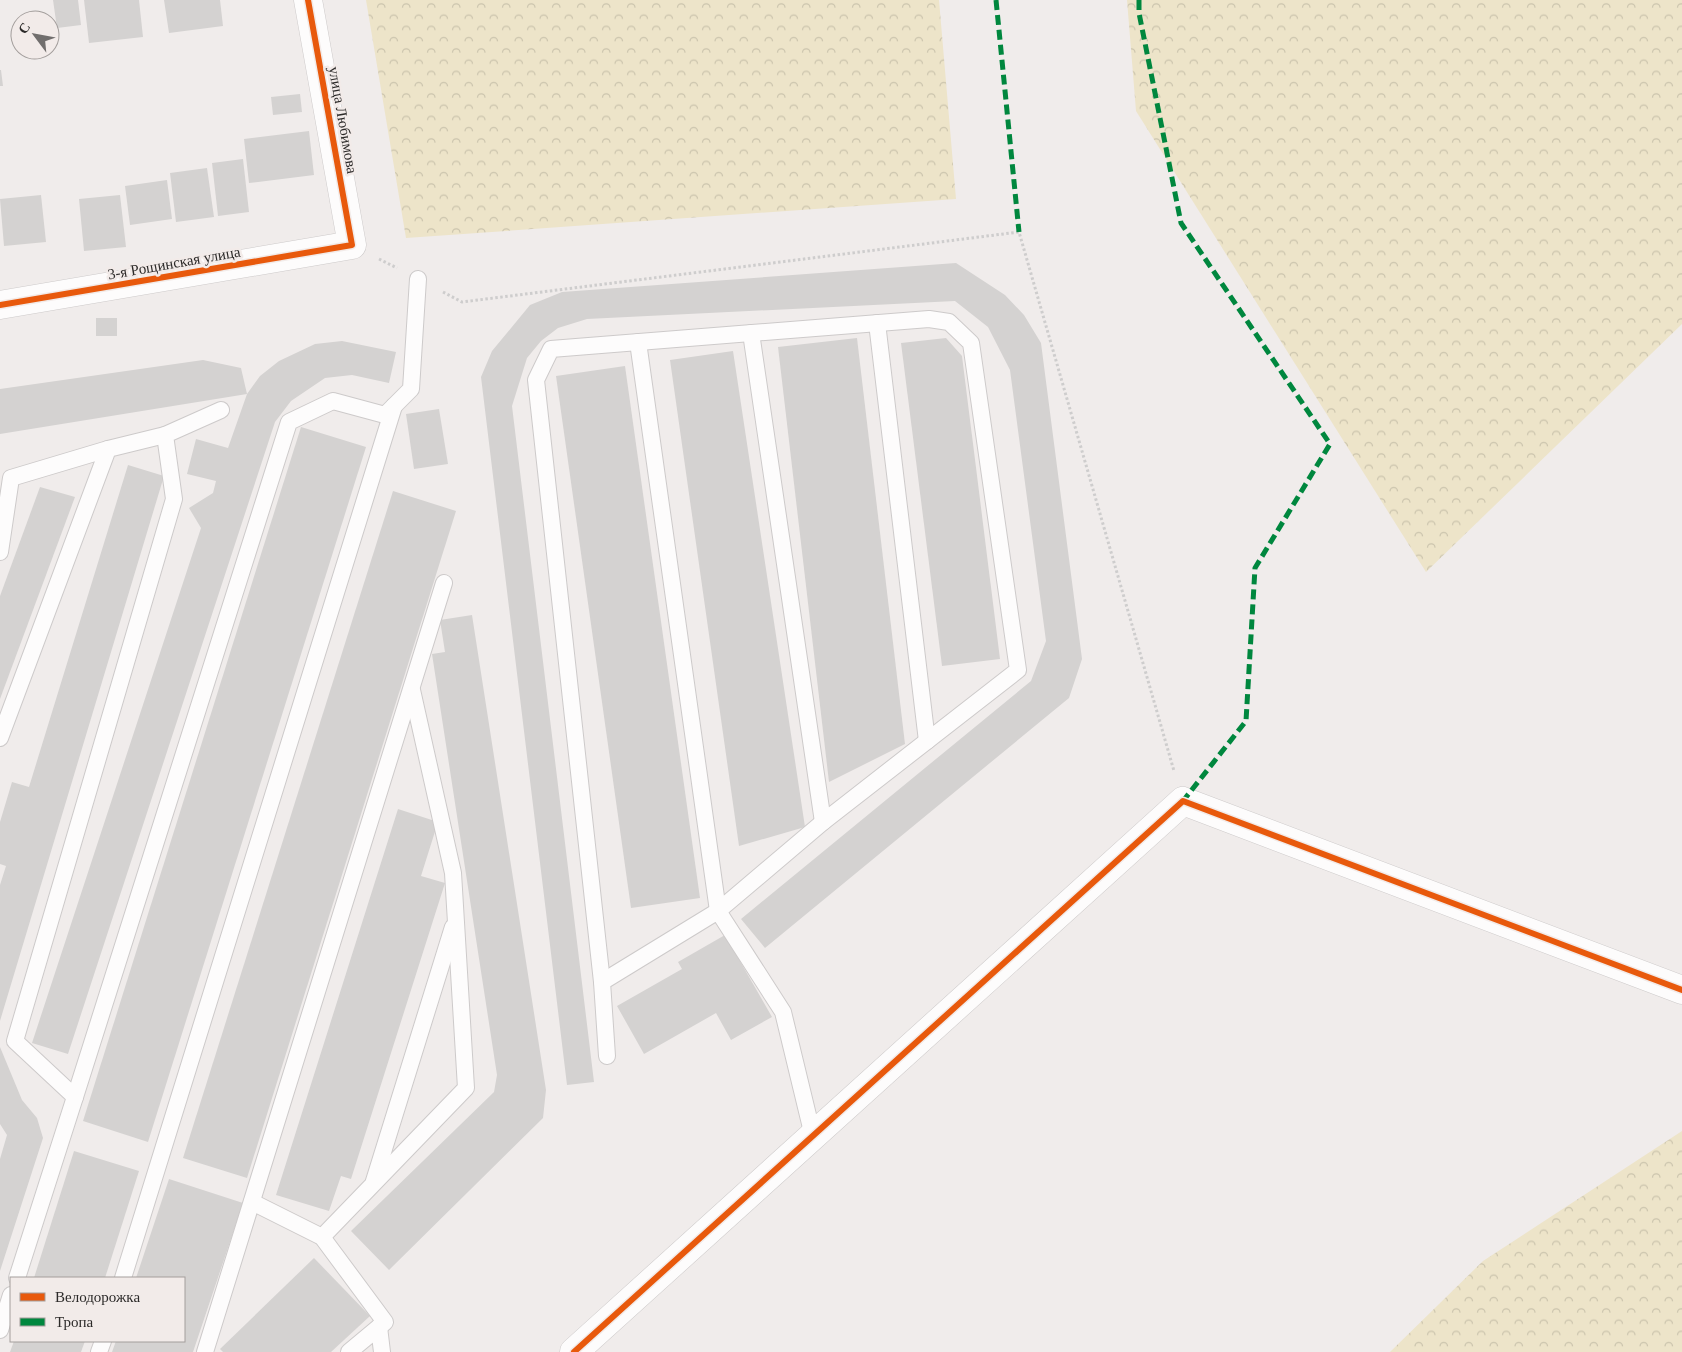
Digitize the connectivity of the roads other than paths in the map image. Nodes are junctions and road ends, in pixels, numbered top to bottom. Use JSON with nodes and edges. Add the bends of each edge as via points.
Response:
{"nodes":[{"id":1,"x":308,"y":0,"type":"edge"},
{"id":2,"x":352,"y":245,"type":"joint"},
{"id":3,"x":418,"y":279,"type":"road end"},
{"id":4,"x":0,"y":305,"type":"edge"},
{"id":5,"x":877,"y":323,"type":"junction"},
{"id":6,"x":752,"y":333,"type":"junction"},
{"id":7,"x":638,"y":342,"type":"junction"},
{"id":8,"x":394,"y":406,"type":"junction"},
{"id":9,"x":221,"y":410,"type":"dead end"},
{"id":10,"x":165,"y":435,"type":"junction"},
{"id":11,"x":108,"y":449,"type":"junction"},
{"id":12,"x":5,"y":478,"type":"edge"},
{"id":13,"x":0,"y":552,"type":"edge"},
{"id":14,"x":444,"y":583,"type":"dead end"},
{"id":15,"x":411,"y":689,"type":"junction"},
{"id":16,"x":0,"y":738,"type":"edge"},
{"id":17,"x":927,"y":741,"type":"junction"},
{"id":18,"x":823,"y":822,"type":"junction"},
{"id":19,"x":718,"y":911,"type":"junction"},
{"id":20,"x":456,"y":916,"type":"junction"},
{"id":21,"x":602,"y":982,"type":"junction"},
{"id":22,"x":1682,"y":990,"type":"edge"},
{"id":23,"x":607,"y":1056,"type":"dead end"},
{"id":24,"x":75,"y":1097,"type":"junction"},
{"id":25,"x":813,"y":1136,"type":"junction"},
{"id":26,"x":372,"y":1185,"type":"junction"},
{"id":27,"x":252,"y":1202,"type":"junction"},
{"id":28,"x":322,"y":1237,"type":"junction"},
{"id":29,"x":17,"y":1277,"type":"edge"},
{"id":30,"x":122,"y":1277,"type":"edge"},
{"id":31,"x":10,"y":1298,"type":"edge"},
{"id":32,"x":379,"y":1328,"type":"junction"},
{"id":33,"x":0,"y":1330,"type":"edge"},
{"id":34,"x":205,"y":1352,"type":"edge"},
{"id":35,"x":349,"y":1352,"type":"edge"},
{"id":36,"x":382,"y":1352,"type":"edge"},
{"id":37,"x":574,"y":1352,"type":"edge"}],
"edges":[{"from":1,"to":2,"type":"street","name":"улица Любимова"},
{"from":2,"to":4,"type":"street","name":"3-я Рощинская улица"},
{"from":3,"to":8,"type":"lane","via":[[412,389]]},
{"from":5,"to":6,"type":"lane"},
{"from":5,"to":17,"type":"lane"},
{"from":5,"to":17,"type":"lane","via":[[929,319],[949,322],[971,343],[1018,670]]},
{"from":6,"to":7,"type":"lane"},
{"from":6,"to":18,"type":"lane"},
{"from":7,"to":19,"type":"lane"},
{"from":7,"to":21,"type":"lane","via":[[551,349],[536,380]]},
{"from":8,"to":24,"type":"lane","via":[[385,415],[333,401],[289,422]]},
{"from":8,"to":30,"type":"lane"},
{"from":9,"to":10,"type":"lane"},
{"from":10,"to":11,"type":"lane"},
{"from":10,"to":24,"type":"lane","via":[[174,499],[16,1041]]},
{"from":11,"to":12,"type":"lane"},
{"from":11,"to":16,"type":"lane"},
{"from":12,"to":13,"type":"lane"},
{"from":14,"to":15,"type":"lane"},
{"from":15,"to":20,"type":"lane","via":[[453,873]]},
{"from":15,"to":27,"type":"lane"},
{"from":17,"to":18,"type":"lane"},
{"from":18,"to":19,"type":"lane"},
{"from":19,"to":21,"type":"lane"},
{"from":19,"to":25,"type":"lane","via":[[783,1012]]},
{"from":20,"to":26,"type":"lane"},
{"from":20,"to":26,"type":"lane","via":[[466,1088]]},
{"from":21,"to":23,"type":"lane"},
{"from":22,"to":25,"type":"street","via":[[1183,801]]},
{"from":24,"to":29,"type":"lane"},
{"from":25,"to":37,"type":"street"},
{"from":26,"to":28,"type":"lane"},
{"from":27,"to":28,"type":"lane"},
{"from":27,"to":34,"type":"lane"},
{"from":28,"to":32,"type":"lane","via":[[385,1322]]},
{"from":31,"to":33,"type":"lane"},
{"from":32,"to":35,"type":"lane"},
{"from":32,"to":36,"type":"lane"}]}
